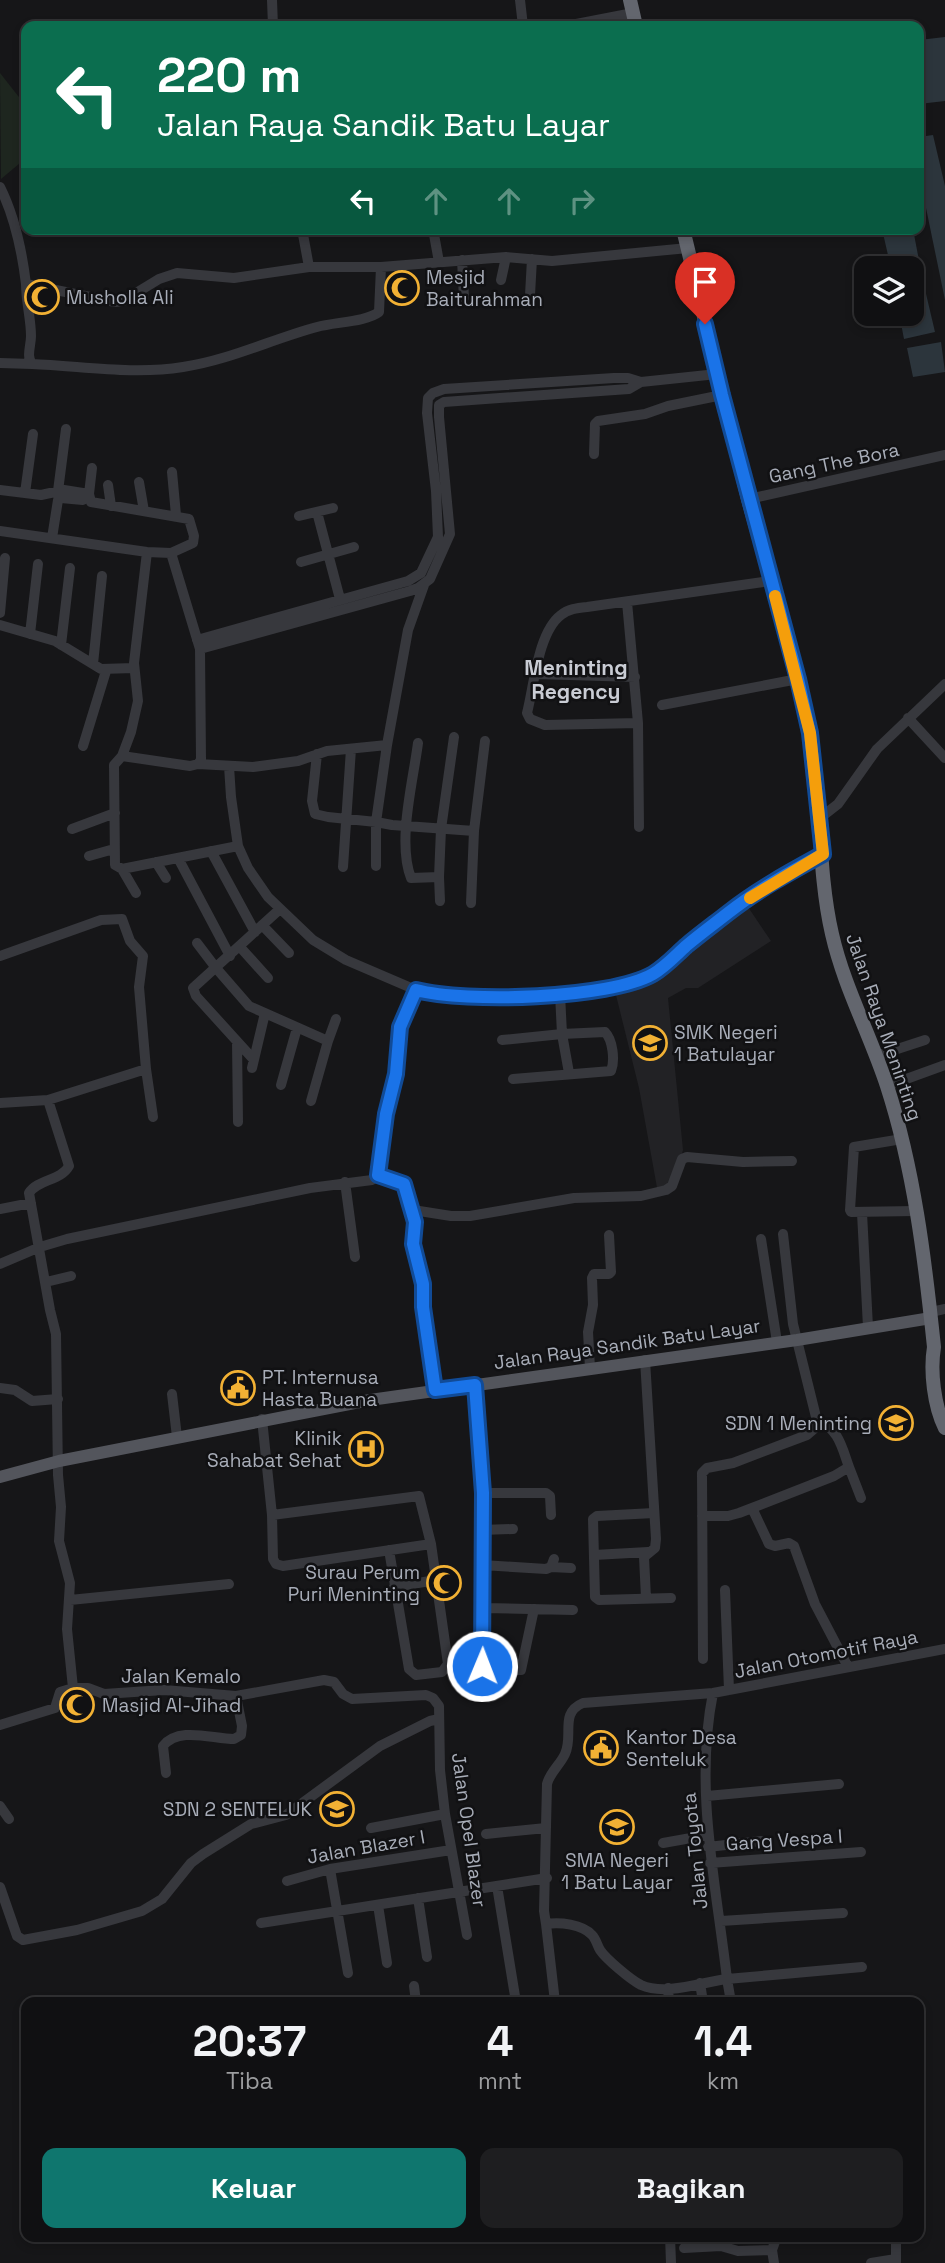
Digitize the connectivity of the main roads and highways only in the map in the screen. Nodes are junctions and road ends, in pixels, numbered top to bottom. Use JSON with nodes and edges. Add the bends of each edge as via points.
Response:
{"nodes":[{"id":1,"x":685,"y":235,"type":"edge"},
{"id":2,"x":936,"y":1313,"type":"edge"},
{"id":3,"x":934,"y":1347,"type":"junction"},
{"id":4,"x":945,"y":1399,"type":"edge"},
{"id":5,"x":945,"y":1428,"type":"edge"},
{"id":6,"x":0,"y":1477,"type":"edge"}],
"edges":[{"from":1,"to":2,"type":"highway","name":"Jalan Raya Meninting","via":[[810,733],[832,934],[902,1139]]},
{"from":2,"to":3,"type":"highway","name":"Jalan Raya Meninting"},
{"from":2,"to":6,"type":"main road","name":"Jalan Raya Sandik Batu Layar","via":[[797,1340],[262,1419]]},
{"from":3,"to":4,"type":"highway","name":"Jalan Raya Meninting"},
{"from":3,"to":5,"type":"highway","name":"Jalan Raya Meninting","via":[[938,1411]]}]}
